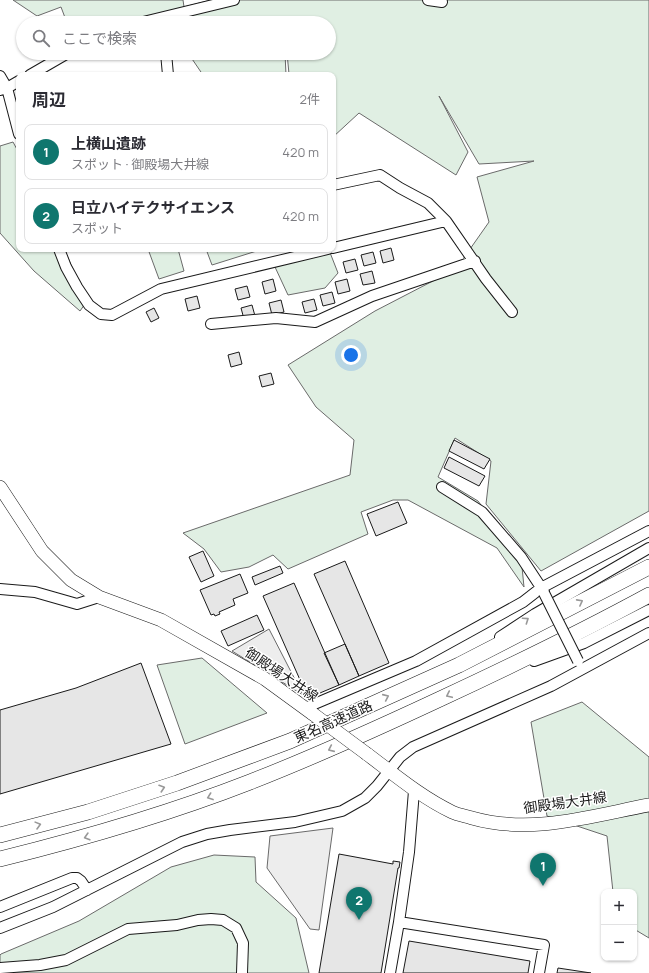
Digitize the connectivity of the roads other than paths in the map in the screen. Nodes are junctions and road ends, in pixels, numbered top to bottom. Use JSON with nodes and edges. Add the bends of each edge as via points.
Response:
{"nodes":[{"id":1,"x":234,"y":0,"type":"edge"},
{"id":2,"x":428,"y":0,"type":"edge"},
{"id":3,"x":442,"y":2,"type":"dead end"},
{"id":4,"x":177,"y":16,"type":"edge"},
{"id":5,"x":56,"y":60,"type":"edge"},
{"id":6,"x":167,"y":60,"type":"edge"},
{"id":7,"x":35,"y":72,"type":"edge"},
{"id":8,"x":168,"y":72,"type":"edge"},
{"id":9,"x":0,"y":76,"type":"edge"},
{"id":10,"x":16,"y":83,"type":"edge"},
{"id":11,"x":3,"y":89,"type":"edge"},
{"id":12,"x":16,"y":126,"type":"edge"},
{"id":13,"x":336,"y":185,"type":"edge"},
{"id":14,"x":446,"y":221,"type":"junction"},
{"id":15,"x":336,"y":247,"type":"edge"},
{"id":16,"x":60,"y":252,"type":"edge"},
{"id":17,"x":315,"y":252,"type":"edge"},
{"id":18,"x":474,"y":261,"type":"junction"},
{"id":19,"x":512,"y":312,"type":"dead end"},
{"id":20,"x":211,"y":324,"type":"dead end"},
{"id":21,"x":0,"y":487,"type":"edge"},
{"id":22,"x":442,"y":487,"type":"dead end"},
{"id":23,"x":649,"y":531,"type":"edge"},
{"id":24,"x":649,"y":548,"type":"edge"},
{"id":25,"x":649,"y":567,"type":"edge"},
{"id":26,"x":0,"y":590,"type":"edge"},
{"id":27,"x":543,"y":590,"type":"junction"},
{"id":28,"x":649,"y":595,"type":"edge"},
{"id":29,"x":100,"y":597,"type":"junction"},
{"id":30,"x":649,"y":610,"type":"edge"},
{"id":31,"x":649,"y":633,"type":"edge"},
{"id":32,"x":458,"y":665,"type":"junction"},
{"id":33,"x":580,"y":666,"type":"junction"},
{"id":34,"x":485,"y":678,"type":"junction"},
{"id":35,"x":309,"y":711,"type":"junction"},
{"id":36,"x":389,"y":771,"type":"junction"},
{"id":37,"x":414,"y":791,"type":"junction"},
{"id":38,"x":649,"y":804,"type":"edge"},
{"id":39,"x":0,"y":835,"type":"edge"},
{"id":40,"x":0,"y":859,"type":"edge"},
{"id":41,"x":87,"y":890,"type":"junction"},
{"id":42,"x":0,"y":906,"type":"edge"},
{"id":43,"x":399,"y":922,"type":"junction"},
{"id":44,"x":0,"y":928,"type":"edge"},
{"id":45,"x":0,"y":968,"type":"edge"},
{"id":46,"x":242,"y":973,"type":"edge"},
{"id":47,"x":390,"y":973,"type":"edge"},
{"id":48,"x":539,"y":973,"type":"edge"}],
"edges":[{"from":1,"to":4,"type":"street"},
{"from":2,"to":3,"type":"street"},
{"from":5,"to":7,"type":"street"},
{"from":6,"to":8,"type":"street"},
{"from":9,"to":11,"type":"street"},
{"from":10,"to":11,"type":"street"},
{"from":11,"to":12,"type":"street"},
{"from":13,"to":14,"type":"street","via":[[380,175],[428,203]]},
{"from":14,"to":15,"type":"street"},
{"from":14,"to":18,"type":"street"},
{"from":16,"to":17,"type":"street","via":[[77,288],[89,305],[101,314],[112,315],[161,289]]},
{"from":18,"to":19,"type":"street"},
{"from":18,"to":20,"type":"street","via":[[372,296],[315,322],[276,318]]},
{"from":21,"to":29,"type":"main road","name":"御殿場大井線","via":[[42,551],[71,580]]},
{"from":22,"to":27,"type":"street","via":[[482,512],[521,558]]},
{"from":23,"to":27,"type":"street"},
{"from":32,"to":24,"type":"street","one_way":true,"via":[[535,614]]},
{"from":32,"to":25,"type":"highway","name":"東名高速道路","one_way":true},
{"from":26,"to":29,"type":"street","via":[[35,592],[77,604]]},
{"from":27,"to":33,"type":"street","bridge":true},
{"from":27,"to":35,"type":"street","via":[[416,661]]},
{"from":28,"to":34,"type":"highway","name":"東名高速道路"},
{"from":29,"to":35,"type":"main road","name":"御殿場大井線","via":[[161,620],[265,679]]},
{"from":30,"to":34,"type":"street","via":[[584,643]]},
{"from":31,"to":33,"type":"street"},
{"from":39,"to":32,"type":"highway","name":"東名高速道路","one_way":true,"via":[[88,812],[242,759]]},
{"from":33,"to":36,"type":"street","via":[[551,686],[413,747],[400,757]]},
{"from":34,"to":40,"type":"highway","name":"東名高速道路","one_way":true,"via":[[315,756],[250,782],[120,827]]},
{"from":35,"to":36,"type":"main road","name":"御殿場大井線","bridge":true},
{"from":36,"to":37,"type":"main road","name":"御殿場大井線"},
{"from":36,"to":41,"type":"street","via":[[365,798],[342,811],[295,822],[206,834],[182,842]]},
{"from":37,"to":38,"type":"main road","name":"御殿場大井線","via":[[453,813],[481,821],[516,825],[552,823]]},
{"from":37,"to":43,"type":"street"},
{"from":41,"to":42,"type":"street","via":[[81,881],[72,878]]},
{"from":41,"to":44,"type":"street"},
{"from":43,"to":47,"type":"street"},
{"from":43,"to":48,"type":"street","via":[[544,945]]},
{"from":45,"to":46,"type":"street","via":[[66,960],[128,929],[211,919],[223,920],[236,928],[243,943]]}]}
